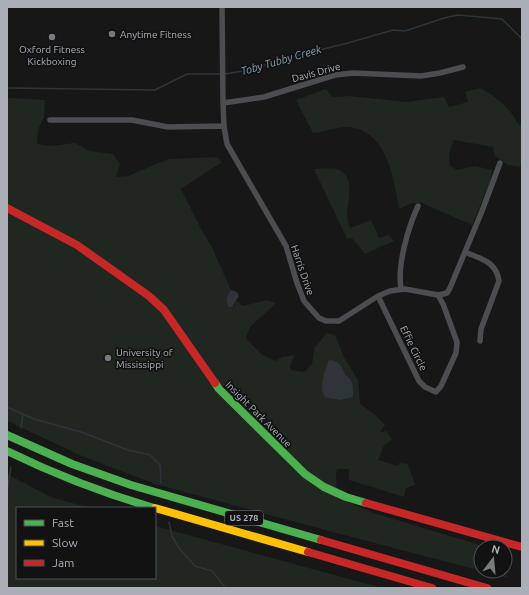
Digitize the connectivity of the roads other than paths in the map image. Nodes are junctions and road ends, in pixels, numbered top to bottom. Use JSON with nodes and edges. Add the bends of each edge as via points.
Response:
{"nodes":[{"id":1,"x":222,"y":7,"type":"edge"},
{"id":2,"x":463,"y":66,"type":"dead end"},
{"id":3,"x":223,"y":103,"type":"junction"},
{"id":4,"x":50,"y":120,"type":"dead end"},
{"id":5,"x":224,"y":126,"type":"junction"},
{"id":6,"x":500,"y":163,"type":"dead end"},
{"id":7,"x":418,"y":206,"type":"dead end"},
{"id":8,"x":7,"y":208,"type":"edge"},
{"id":9,"x":465,"y":252,"type":"junction"},
{"id":10,"x":400,"y":289,"type":"junction"},
{"id":11,"x":438,"y":295,"type":"junction"},
{"id":12,"x":378,"y":296,"type":"junction"},
{"id":13,"x":480,"y":341,"type":"dead end"},
{"id":14,"x":7,"y":435,"type":"edge"},
{"id":15,"x":7,"y":452,"type":"edge"},
{"id":16,"x":152,"y":507,"type":"edge"},
{"id":17,"x":156,"y":508,"type":"edge"},
{"id":18,"x":522,"y":547,"type":"edge"},
{"id":19,"x":432,"y":588,"type":"edge"},
{"id":20,"x":487,"y":588,"type":"edge"}],
"edges":[{"from":1,"to":3,"type":"street","name":"Harris Drive"},
{"from":2,"to":3,"type":"street","name":"Davis Drive","via":[[421,76],[353,73],[335,75],[264,97]]},
{"from":3,"to":5,"type":"street","name":"Harris Drive"},
{"from":4,"to":5,"type":"street","via":[[132,120],[168,127]]},
{"from":5,"to":12,"type":"street","name":"Harris Drive","via":[[227,144],[286,246],[304,301],[314,313],[326,321],[339,321]]},
{"from":6,"to":9,"type":"street"},
{"from":7,"to":10,"type":"street","via":[[408,229],[399,281]]},
{"from":8,"to":18,"type":"main road","name":"Insight Park Avenue","via":[[77,244],[154,301],[164,310],[219,389],[305,474],[324,487],[346,497]]},
{"from":9,"to":11,"type":"street","via":[[448,292]]},
{"from":9,"to":13,"type":"street","via":[[488,262],[498,274],[499,281]]},
{"from":10,"to":11,"type":"street","name":"Harris Drive"},
{"from":10,"to":12,"type":"street","name":"Harris Drive"},
{"from":11,"to":12,"type":"street","name":"Effie Circle","via":[[457,342],[456,353],[436,392],[419,381]]},
{"from":14,"to":20,"type":"main road","number":"US 278","via":[[72,464],[131,485]]},
{"from":15,"to":16,"type":"main road","number":"US 278","via":[[67,479]]},
{"from":17,"to":19,"type":"main road","number":"US 278"}]}
